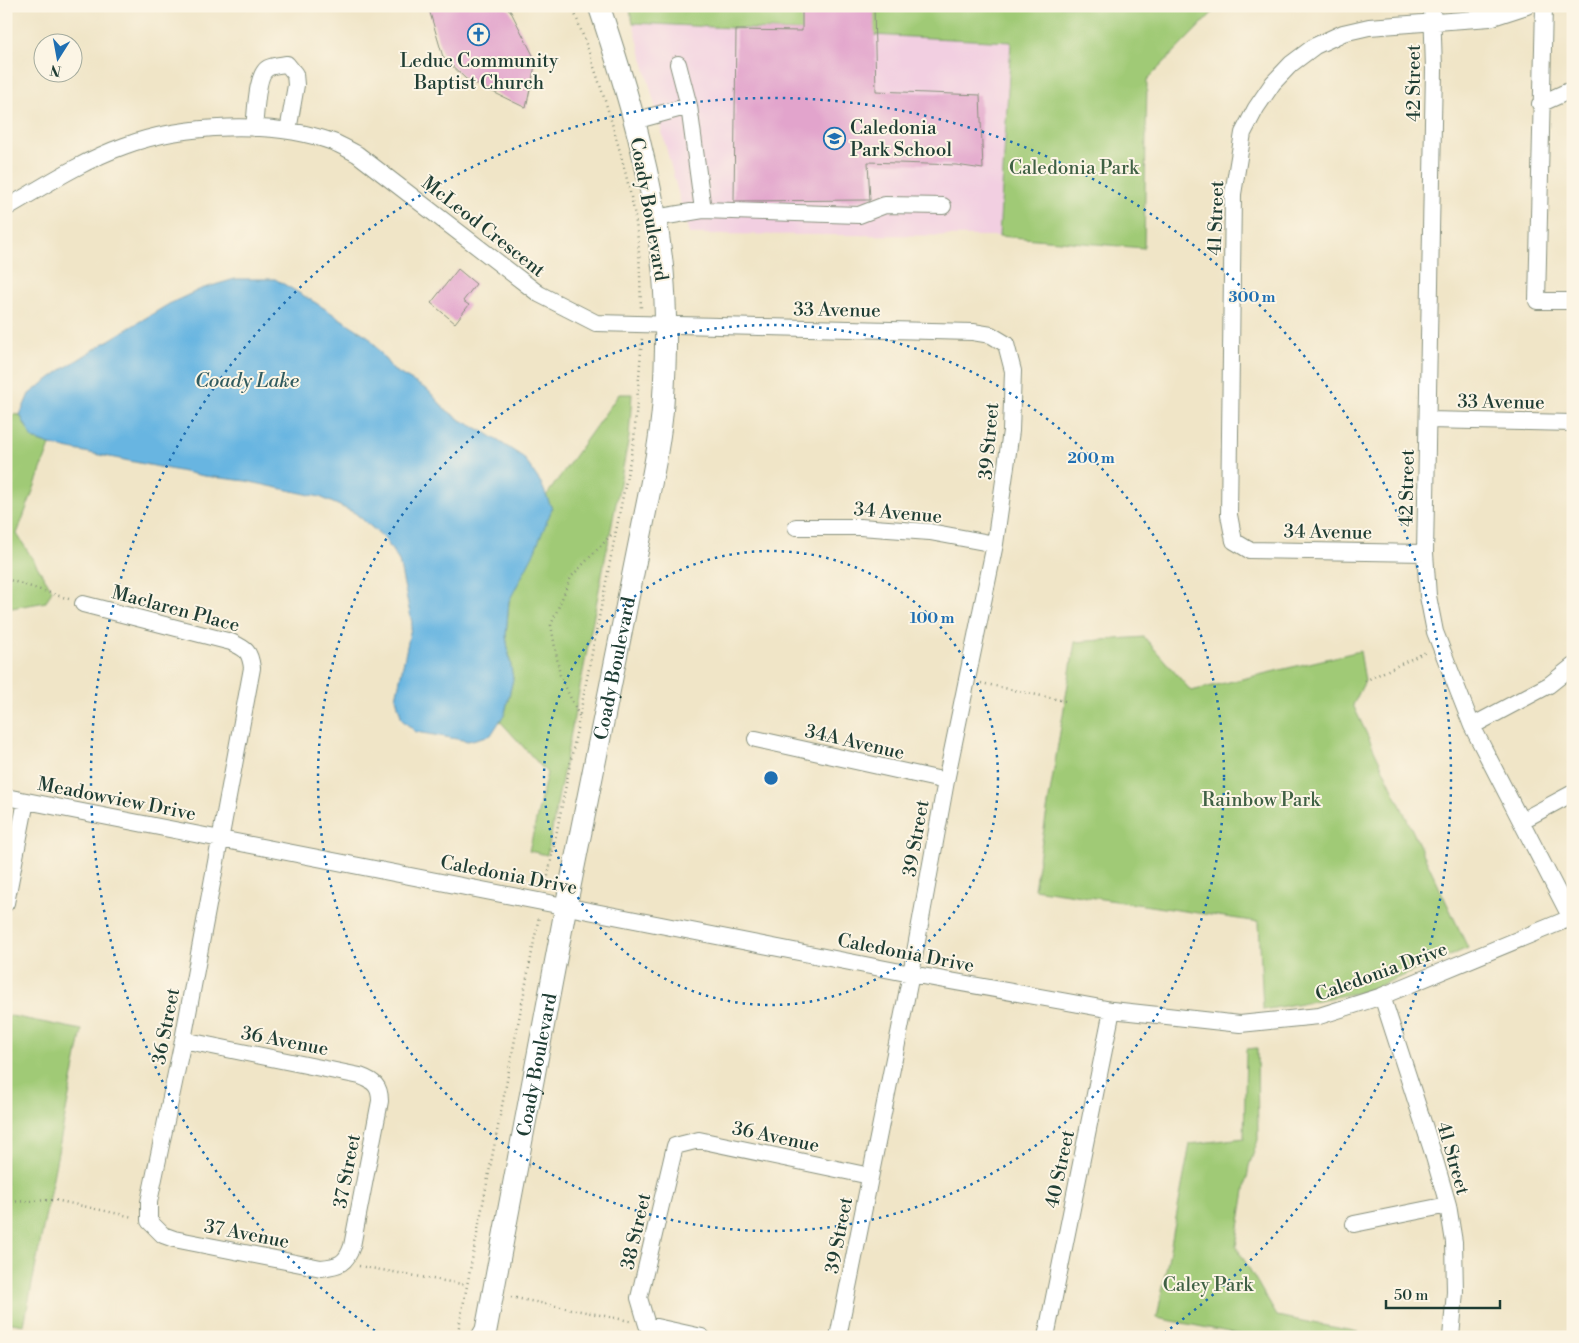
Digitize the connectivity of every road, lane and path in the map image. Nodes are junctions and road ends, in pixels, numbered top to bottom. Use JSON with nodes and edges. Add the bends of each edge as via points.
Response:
{"nodes":[{"id":1,"x":572,"y":6,"type":"edge"},
{"id":2,"x":599,"y":6,"type":"edge"},
{"id":3,"x":1527,"y":6,"type":"edge"},
{"id":4,"x":1544,"y":6,"type":"edge"},
{"id":5,"x":1432,"y":14,"type":"edge"},
{"id":6,"x":678,"y":64,"type":"dead end"},
{"id":7,"x":1573,"y":90,"type":"edge"},
{"id":8,"x":1540,"y":104,"type":"junction"},
{"id":9,"x":689,"y":106,"type":"junction"},
{"id":10,"x":634,"y":120,"type":"junction"},
{"id":11,"x":254,"y":128,"type":"junction"},
{"id":12,"x":288,"y":131,"type":"junction"},
{"id":13,"x":942,"y":206,"type":"dead end"},
{"id":14,"x":6,"y":208,"type":"edge"},
{"id":15,"x":703,"y":210,"type":"junction"},
{"id":16,"x":656,"y":218,"type":"junction"},
{"id":17,"x":1573,"y":301,"type":"edge"},
{"id":18,"x":643,"y":324,"type":"junction"},
{"id":19,"x":665,"y":325,"type":"junction"},
{"id":20,"x":1006,"y":344,"type":"joint"},
{"id":21,"x":1428,"y":420,"type":"junction"},
{"id":22,"x":1573,"y":423,"type":"edge"},
{"id":23,"x":796,"y":527,"type":"dead end"},
{"id":24,"x":615,"y":531,"type":"junction"},
{"id":25,"x":1234,"y":541,"type":"joint"},
{"id":26,"x":995,"y":544,"type":"junction"},
{"id":27,"x":1424,"y":553,"type":"junction"},
{"id":28,"x":6,"y":579,"type":"edge"},
{"id":29,"x":83,"y":604,"type":"joint"},
{"id":30,"x":1440,"y":646,"type":"junction"},
{"id":31,"x":1573,"y":666,"type":"edge"},
{"id":32,"x":967,"y":680,"type":"junction"},
{"id":33,"x":1365,"y":681,"type":"dead end"},
{"id":34,"x":1065,"y":701,"type":"dead end"},
{"id":35,"x":579,"y":717,"type":"junction"},
{"id":36,"x":1472,"y":726,"type":"junction"},
{"id":37,"x":756,"y":739,"type":"dead end"},
{"id":38,"x":946,"y":781,"type":"junction"},
{"id":39,"x":1573,"y":793,"type":"edge"},
{"id":40,"x":6,"y":797,"type":"edge"},
{"id":41,"x":26,"y":801,"type":"junction"},
{"id":42,"x":1521,"y":821,"type":"junction"},
{"id":43,"x":221,"y":839,"type":"junction"},
{"id":44,"x":542,"y":901,"type":"junction"},
{"id":45,"x":6,"y":902,"type":"edge"},
{"id":46,"x":566,"y":906,"type":"junction"},
{"id":47,"x":1572,"y":919,"type":"edge"},
{"id":48,"x":911,"y":974,"type":"junction"},
{"id":49,"x":1382,"y":996,"type":"junction"},
{"id":50,"x":1112,"y":1010,"type":"junction"},
{"id":51,"x":183,"y":1040,"type":"junction"},
{"id":52,"x":377,"y":1086,"type":"joint"},
{"id":53,"x":675,"y":1146,"type":"joint"},
{"id":54,"x":870,"y":1176,"type":"junction"},
{"id":55,"x":6,"y":1202,"type":"edge"},
{"id":56,"x":1448,"y":1205,"type":"junction"},
{"id":57,"x":149,"y":1221,"type":"junction"},
{"id":58,"x":1354,"y":1224,"type":"dead end"},
{"id":59,"x":343,"y":1263,"type":"junction"},
{"id":60,"x":467,"y":1285,"type":"junction"},
{"id":61,"x":493,"y":1293,"type":"junction"},
{"id":62,"x":647,"y":1324,"type":"junction"},
{"id":63,"x":485,"y":1334,"type":"edge"},
{"id":64,"x":457,"y":1337,"type":"edge"},
{"id":65,"x":702,"y":1337,"type":"edge"},
{"id":66,"x":838,"y":1337,"type":"edge"},
{"id":67,"x":1046,"y":1337,"type":"edge"},
{"id":68,"x":1451,"y":1337,"type":"edge"}],
"edges":[{"from":1,"to":18,"type":"path","via":[[617,142],[634,212]]},
{"from":2,"to":10,"type":"main road","name":"Coady Boulevard"},
{"from":3,"to":5,"type":"street","name":"41 Street","via":[[1490,18]]},
{"from":4,"to":8,"type":"street"},
{"from":5,"to":21,"type":"street","name":"42 Street","via":[[1434,69]]},
{"from":5,"to":25,"type":"street","name":"41 Street","via":[[1343,33],[1315,46],[1272,83],[1242,133],[1233,194],[1229,515]]},
{"from":6,"to":9,"type":"street"},
{"from":7,"to":8,"type":"street"},
{"from":8,"to":17,"type":"street","via":[[1538,300]]},
{"from":9,"to":10,"type":"street"},
{"from":9,"to":15,"type":"street"},
{"from":10,"to":16,"type":"main road","name":"Coady Boulevard"},
{"from":11,"to":12,"type":"street","name":"McLeod Crescent"},
{"from":11,"to":12,"type":"street","via":[[260,79],[266,68],[287,64],[295,74],[296,85]]},
{"from":11,"to":14,"type":"street","name":"McLeod Crescent","via":[[201,129],[162,135],[124,146],[82,164]]},
{"from":12,"to":18,"type":"street","name":"McLeod Crescent","via":[[334,142],[357,154],[539,294],[596,323]]},
{"from":13,"to":15,"type":"street","via":[[885,205],[859,215]]},
{"from":15,"to":16,"type":"street"},
{"from":16,"to":19,"type":"main road","name":"Coady Boulevard"},
{"from":18,"to":19,"type":"street","name":"McLeod Crescent"},
{"from":18,"to":24,"type":"path","via":[[634,440]]},
{"from":19,"to":20,"type":"street","name":"33 Avenue","via":[[973,332],[991,335]]},
{"from":19,"to":46,"type":"main road","name":"Coady Boulevard","via":[[663,405],[653,470]]},
{"from":20,"to":26,"type":"street","name":"39 Street","via":[[1013,371],[1011,431]]},
{"from":21,"to":22,"type":"street","name":"33 Avenue"},
{"from":21,"to":27,"type":"street","name":"42 Street"},
{"from":23,"to":26,"type":"street","name":"34 Avenue","via":[[930,532]]},
{"from":24,"to":35,"type":"path"},
{"from":24,"to":35,"type":"path","via":[[572,577],[551,625],[560,675]]},
{"from":25,"to":27,"type":"street","name":"34 Avenue","via":[[1248,550]]},
{"from":26,"to":32,"type":"street","name":"39 Street"},
{"from":27,"to":30,"type":"street","name":"42 Street","via":[[1428,596]]},
{"from":28,"to":29,"type":"path"},
{"from":29,"to":43,"type":"street","name":"Maclaren Place","via":[[231,642],[244,647],[250,656],[252,668]]},
{"from":30,"to":33,"type":"path"},
{"from":30,"to":36,"type":"street","name":"42 Street"},
{"from":31,"to":36,"type":"street","via":[[1549,685]]},
{"from":32,"to":34,"type":"path"},
{"from":32,"to":38,"type":"street","name":"39 Street"},
{"from":35,"to":44,"type":"path"},
{"from":36,"to":42,"type":"street","name":"42 Street"},
{"from":37,"to":38,"type":"street","name":"34A Avenue"},
{"from":38,"to":48,"type":"street","name":"39 Street"},
{"from":39,"to":42,"type":"street"},
{"from":40,"to":41,"type":"street","name":"Meadowview Drive"},
{"from":41,"to":43,"type":"street","name":"Meadowview Drive"},
{"from":41,"to":45,"type":"street"},
{"from":42,"to":47,"type":"street","name":"42 Street"},
{"from":43,"to":44,"type":"street","name":"Caledonia Drive"},
{"from":43,"to":51,"type":"street","name":"36 Street"},
{"from":44,"to":46,"type":"street","name":"Caledonia Drive"},
{"from":44,"to":60,"type":"path"},
{"from":46,"to":48,"type":"street","name":"Caledonia Drive"},
{"from":46,"to":61,"type":"main road","name":"Coady Boulevard"},
{"from":47,"to":49,"type":"street","name":"Caledonia Drive"},
{"from":48,"to":50,"type":"street","name":"Caledonia Drive"},
{"from":48,"to":54,"type":"street","name":"39 Street"},
{"from":49,"to":50,"type":"street","name":"Caledonia Drive","via":[[1319,1016],[1240,1024]]},
{"from":49,"to":56,"type":"street","name":"41 Street"},
{"from":50,"to":67,"type":"street","name":"40 Street"},
{"from":51,"to":52,"type":"street","name":"36 Avenue","via":[[360,1076]]},
{"from":51,"to":57,"type":"street","name":"36 Street","via":[[149,1202]]},
{"from":52,"to":59,"type":"street","name":"37 Street","via":[[380,1101],[352,1246]]},
{"from":53,"to":54,"type":"street","name":"36 Avenue","via":[[699,1140]]},
{"from":53,"to":62,"type":"street","name":"38 Street","via":[[639,1298]]},
{"from":54,"to":66,"type":"street","name":"39 Street"},
{"from":55,"to":57,"type":"path","via":[[55,1200]]},
{"from":56,"to":58,"type":"street"},
{"from":56,"to":68,"type":"street","name":"41 Street","via":[[1454,1242],[1455,1292]]},
{"from":57,"to":59,"type":"street","name":"37 Avenue","via":[[163,1235],[174,1238],[321,1268]]},
{"from":59,"to":60,"type":"path"},
{"from":60,"to":64,"type":"path"},
{"from":61,"to":62,"type":"path"},
{"from":61,"to":63,"type":"main road","name":"Coady Boulevard"},
{"from":62,"to":65,"type":"street"}]}
